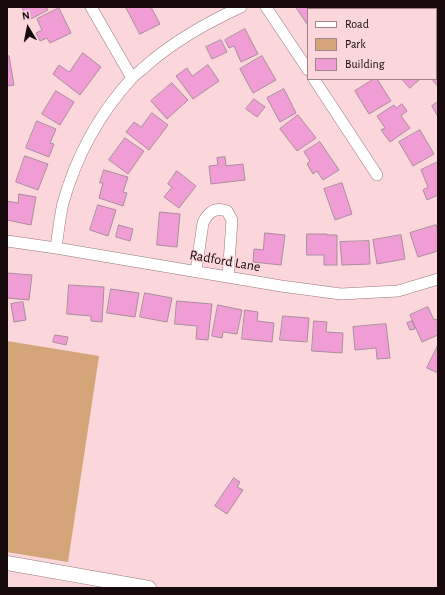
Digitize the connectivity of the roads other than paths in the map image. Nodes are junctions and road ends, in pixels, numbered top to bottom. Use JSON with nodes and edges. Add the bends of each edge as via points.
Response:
{"nodes":[{"id":1,"x":91,"y":7,"type":"edge"},
{"id":2,"x":241,"y":7,"type":"edge"},
{"id":3,"x":266,"y":7,"type":"edge"},
{"id":4,"x":307,"y":68,"type":"edge"},
{"id":5,"x":132,"y":78,"type":"junction"},
{"id":6,"x":315,"y":80,"type":"edge"},
{"id":7,"x":377,"y":175,"type":"dead end"},
{"id":8,"x":7,"y":241,"type":"edge"},
{"id":9,"x":56,"y":248,"type":"junction"},
{"id":10,"x":196,"y":272,"type":"junction"},
{"id":11,"x":228,"y":277,"type":"junction"},
{"id":12,"x":438,"y":279,"type":"edge"},
{"id":13,"x":7,"y":563,"type":"edge"},
{"id":14,"x":149,"y":588,"type":"edge"}],
"edges":[{"from":1,"to":5,"type":"street"},
{"from":2,"to":5,"type":"street","via":[[164,50]]},
{"from":3,"to":4,"type":"street"},
{"from":5,"to":9,"type":"street","via":[[99,122],[83,150],[63,204]]},
{"from":6,"to":7,"type":"street"},
{"from":8,"to":9,"type":"street","name":"Radford Lane"},
{"from":9,"to":10,"type":"street","name":"Radford Lane"},
{"from":10,"to":11,"type":"street","name":"Radford Lane"},
{"from":10,"to":11,"type":"street","via":[[203,223],[212,211],[220,209],[226,211],[232,220]]},
{"from":11,"to":12,"type":"street","name":"Radford Lane","via":[[341,294],[398,291]]},
{"from":13,"to":14,"type":"street"}]}
